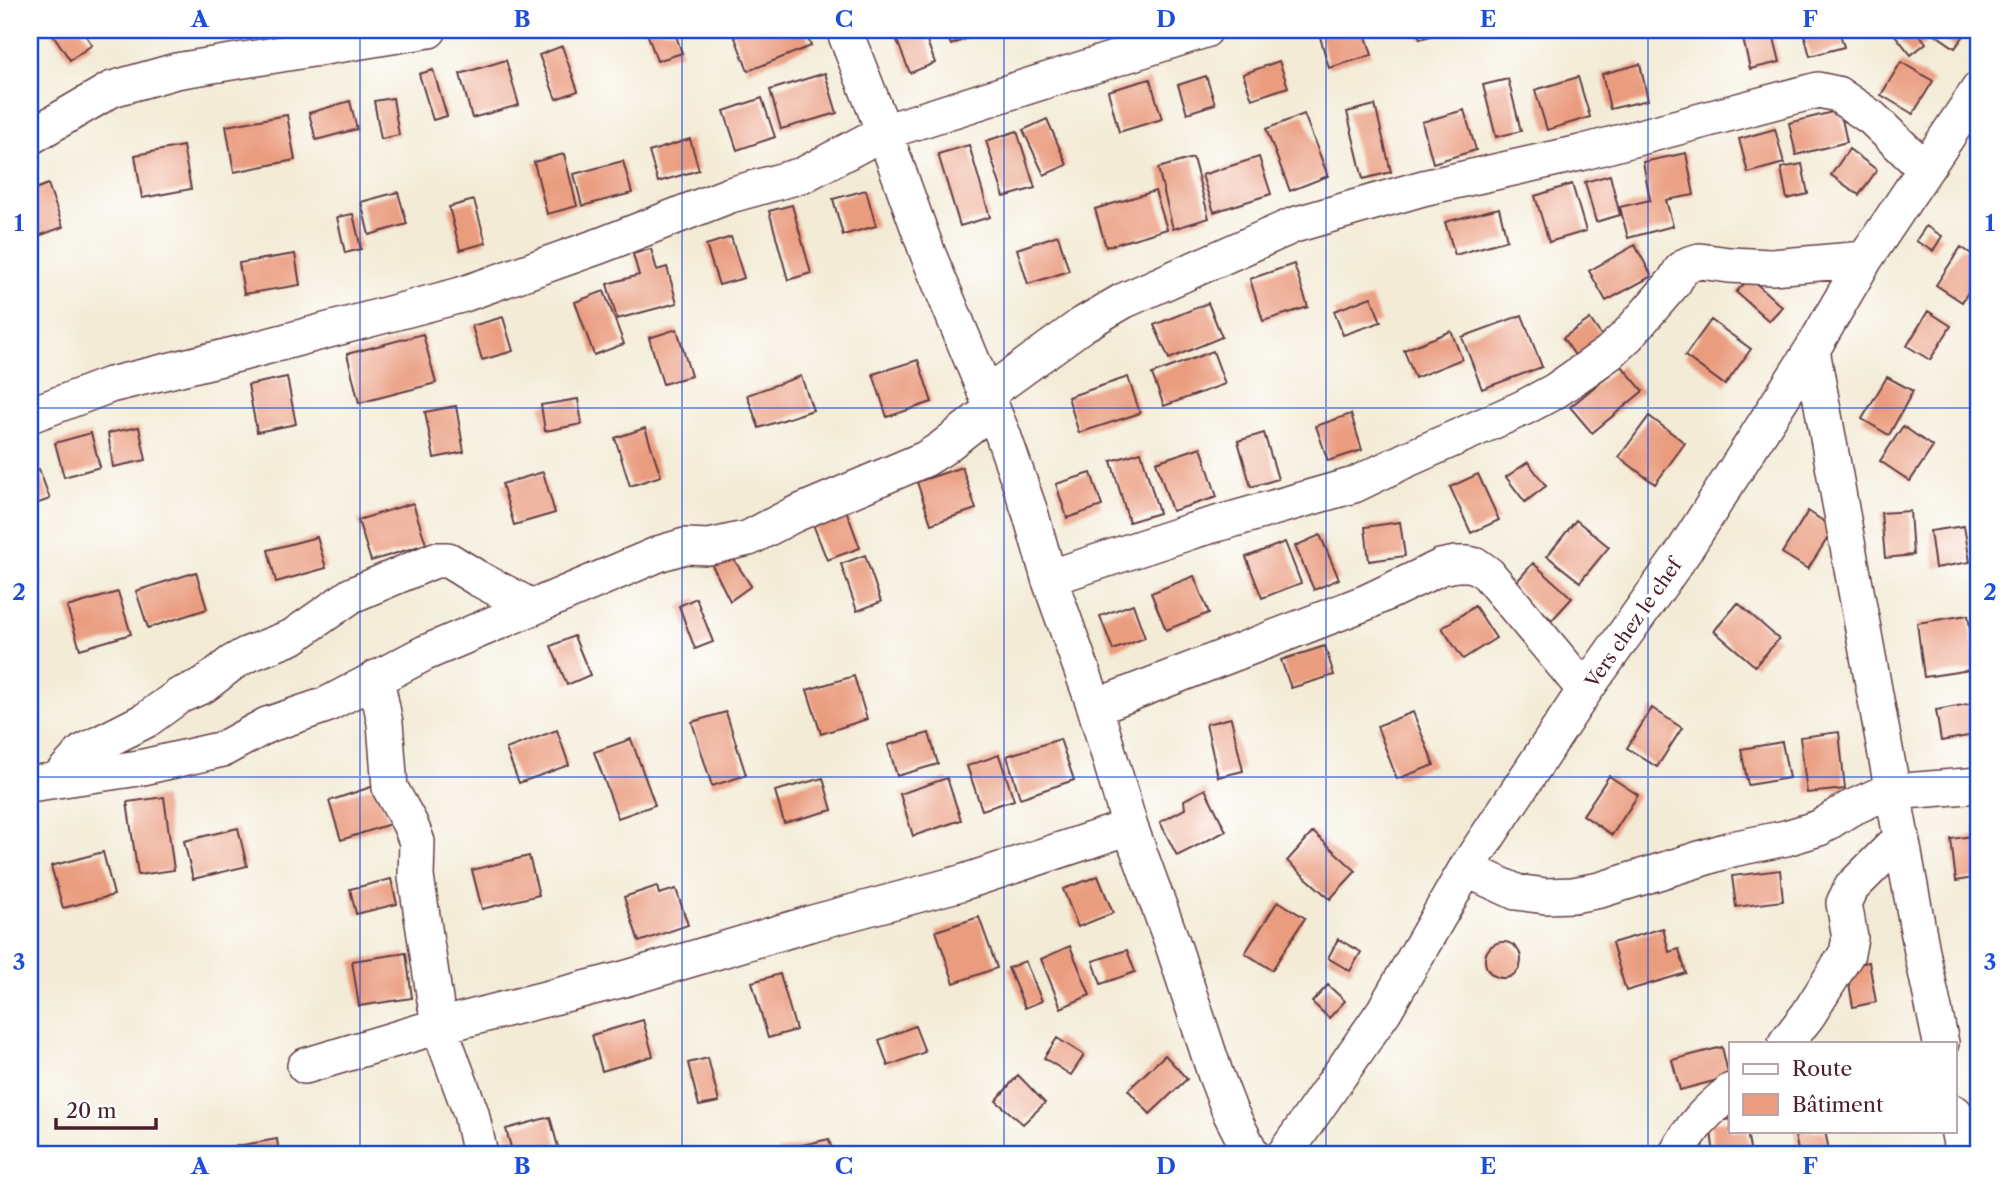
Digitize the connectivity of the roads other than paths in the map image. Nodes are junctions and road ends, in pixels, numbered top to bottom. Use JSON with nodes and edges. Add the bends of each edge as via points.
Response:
{"nodes":[{"id":1,"x":429,"y":30,"type":"edge"},
{"id":2,"x":844,"y":30,"type":"edge"},
{"id":3,"x":1205,"y":30,"type":"edge"},
{"id":4,"x":1151,"y":38,"type":"edge"},
{"id":5,"x":1979,"y":89,"type":"edge"},
{"id":6,"x":884,"y":132,"type":"junction"},
{"id":7,"x":30,"y":137,"type":"edge"},
{"id":8,"x":1925,"y":169,"type":"junction"},
{"id":9,"x":1865,"y":259,"type":"junction"},
{"id":10,"x":1812,"y":350,"type":"junction"},
{"id":11,"x":990,"y":401,"type":"junction"},
{"id":12,"x":30,"y":415,"type":"edge"},
{"id":13,"x":1049,"y":578,"type":"junction"},
{"id":14,"x":532,"y":607,"type":"junction"},
{"id":15,"x":376,"y":678,"type":"junction"},
{"id":16,"x":1585,"y":690,"type":"junction"},
{"id":17,"x":1095,"y":707,"type":"junction"},
{"id":18,"x":43,"y":782,"type":"edge"},
{"id":19,"x":1979,"y":785,"type":"edge"},
{"id":20,"x":1893,"y":792,"type":"junction"},
{"id":21,"x":1130,"y":827,"type":"junction"},
{"id":22,"x":1902,"y":837,"type":"junction"},
{"id":23,"x":1466,"y":869,"type":"junction"},
{"id":24,"x":439,"y":1026,"type":"junction"},
{"id":25,"x":1787,"y":1042,"type":"edge"},
{"id":26,"x":1941,"y":1042,"type":"edge"},
{"id":27,"x":305,"y":1066,"type":"dead end"},
{"id":28,"x":1729,"y":1093,"type":"edge"},
{"id":29,"x":1956,"y":1120,"type":"edge"},
{"id":30,"x":1961,"y":1152,"type":"edge"},
{"id":31,"x":480,"y":1155,"type":"edge"},
{"id":32,"x":1252,"y":1155,"type":"edge"},
{"id":33,"x":1283,"y":1155,"type":"edge"},
{"id":34,"x":1676,"y":1155,"type":"edge"}],
"edges":[{"from":1,"to":7,"type":"street","via":[[176,71],[112,89]]},
{"from":2,"to":6,"type":"street"},
{"from":3,"to":4,"type":"street"},
{"from":4,"to":6,"type":"street"},
{"from":5,"to":8,"type":"street","name":"Vers chez le chef"},
{"from":6,"to":11,"type":"street","via":[[928,254]]},
{"from":6,"to":12,"type":"street","via":[[803,175],[730,195],[461,295],[110,385]]},
{"from":8,"to":9,"type":"street","name":"Vers chez le chef"},
{"from":8,"to":11,"type":"street","via":[[1872,118],[1837,94],[1818,90],[1580,153],[1423,188],[1294,225],[1123,301],[1082,326]]},
{"from":9,"to":10,"type":"street","name":"Vers chez le chef"},
{"from":9,"to":13,"type":"street","via":[[1772,267],[1689,264],[1609,353],[1523,408],[1354,485]]},
{"from":10,"to":16,"type":"street","name":"Vers chez le chef","via":[[1682,554]]},
{"from":10,"to":20,"type":"street"},
{"from":11,"to":13,"type":"street"},
{"from":11,"to":14,"type":"street","via":[[925,459],[749,538],[661,553]]},
{"from":13,"to":17,"type":"street"},
{"from":14,"to":15,"type":"street"},
{"from":14,"to":18,"type":"street","via":[[448,560],[435,560],[352,595],[292,637],[246,655],[146,720],[83,751]]},
{"from":15,"to":18,"type":"street","via":[[312,710],[267,724],[223,749],[139,768]]},
{"from":15,"to":24,"type":"street","via":[[390,788],[417,842],[416,877]]},
{"from":16,"to":17,"type":"street","via":[[1488,574],[1477,566],[1456,564]]},
{"from":16,"to":23,"type":"street","name":"Vers chez le chef"},
{"from":17,"to":21,"type":"street"},
{"from":19,"to":20,"type":"street"},
{"from":20,"to":22,"type":"street"},
{"from":20,"to":23,"type":"street","via":[[1849,809],[1819,828],[1573,895],[1516,892]]},
{"from":21,"to":24,"type":"street","via":[[961,883],[624,979]]},
{"from":21,"to":32,"type":"street","via":[[1215,1073]]},
{"from":22,"to":25,"type":"street","via":[[1852,887],[1844,903],[1850,938],[1847,953]]},
{"from":22,"to":26,"type":"street"},
{"from":23,"to":33,"type":"street","name":"Vers chez le chef","via":[[1384,1011]]},
{"from":24,"to":27,"type":"street"},
{"from":24,"to":31,"type":"street","via":[[469,1105]]},
{"from":28,"to":34,"type":"street","via":[[1708,1109]]},
{"from":29,"to":30,"type":"street"}]}
